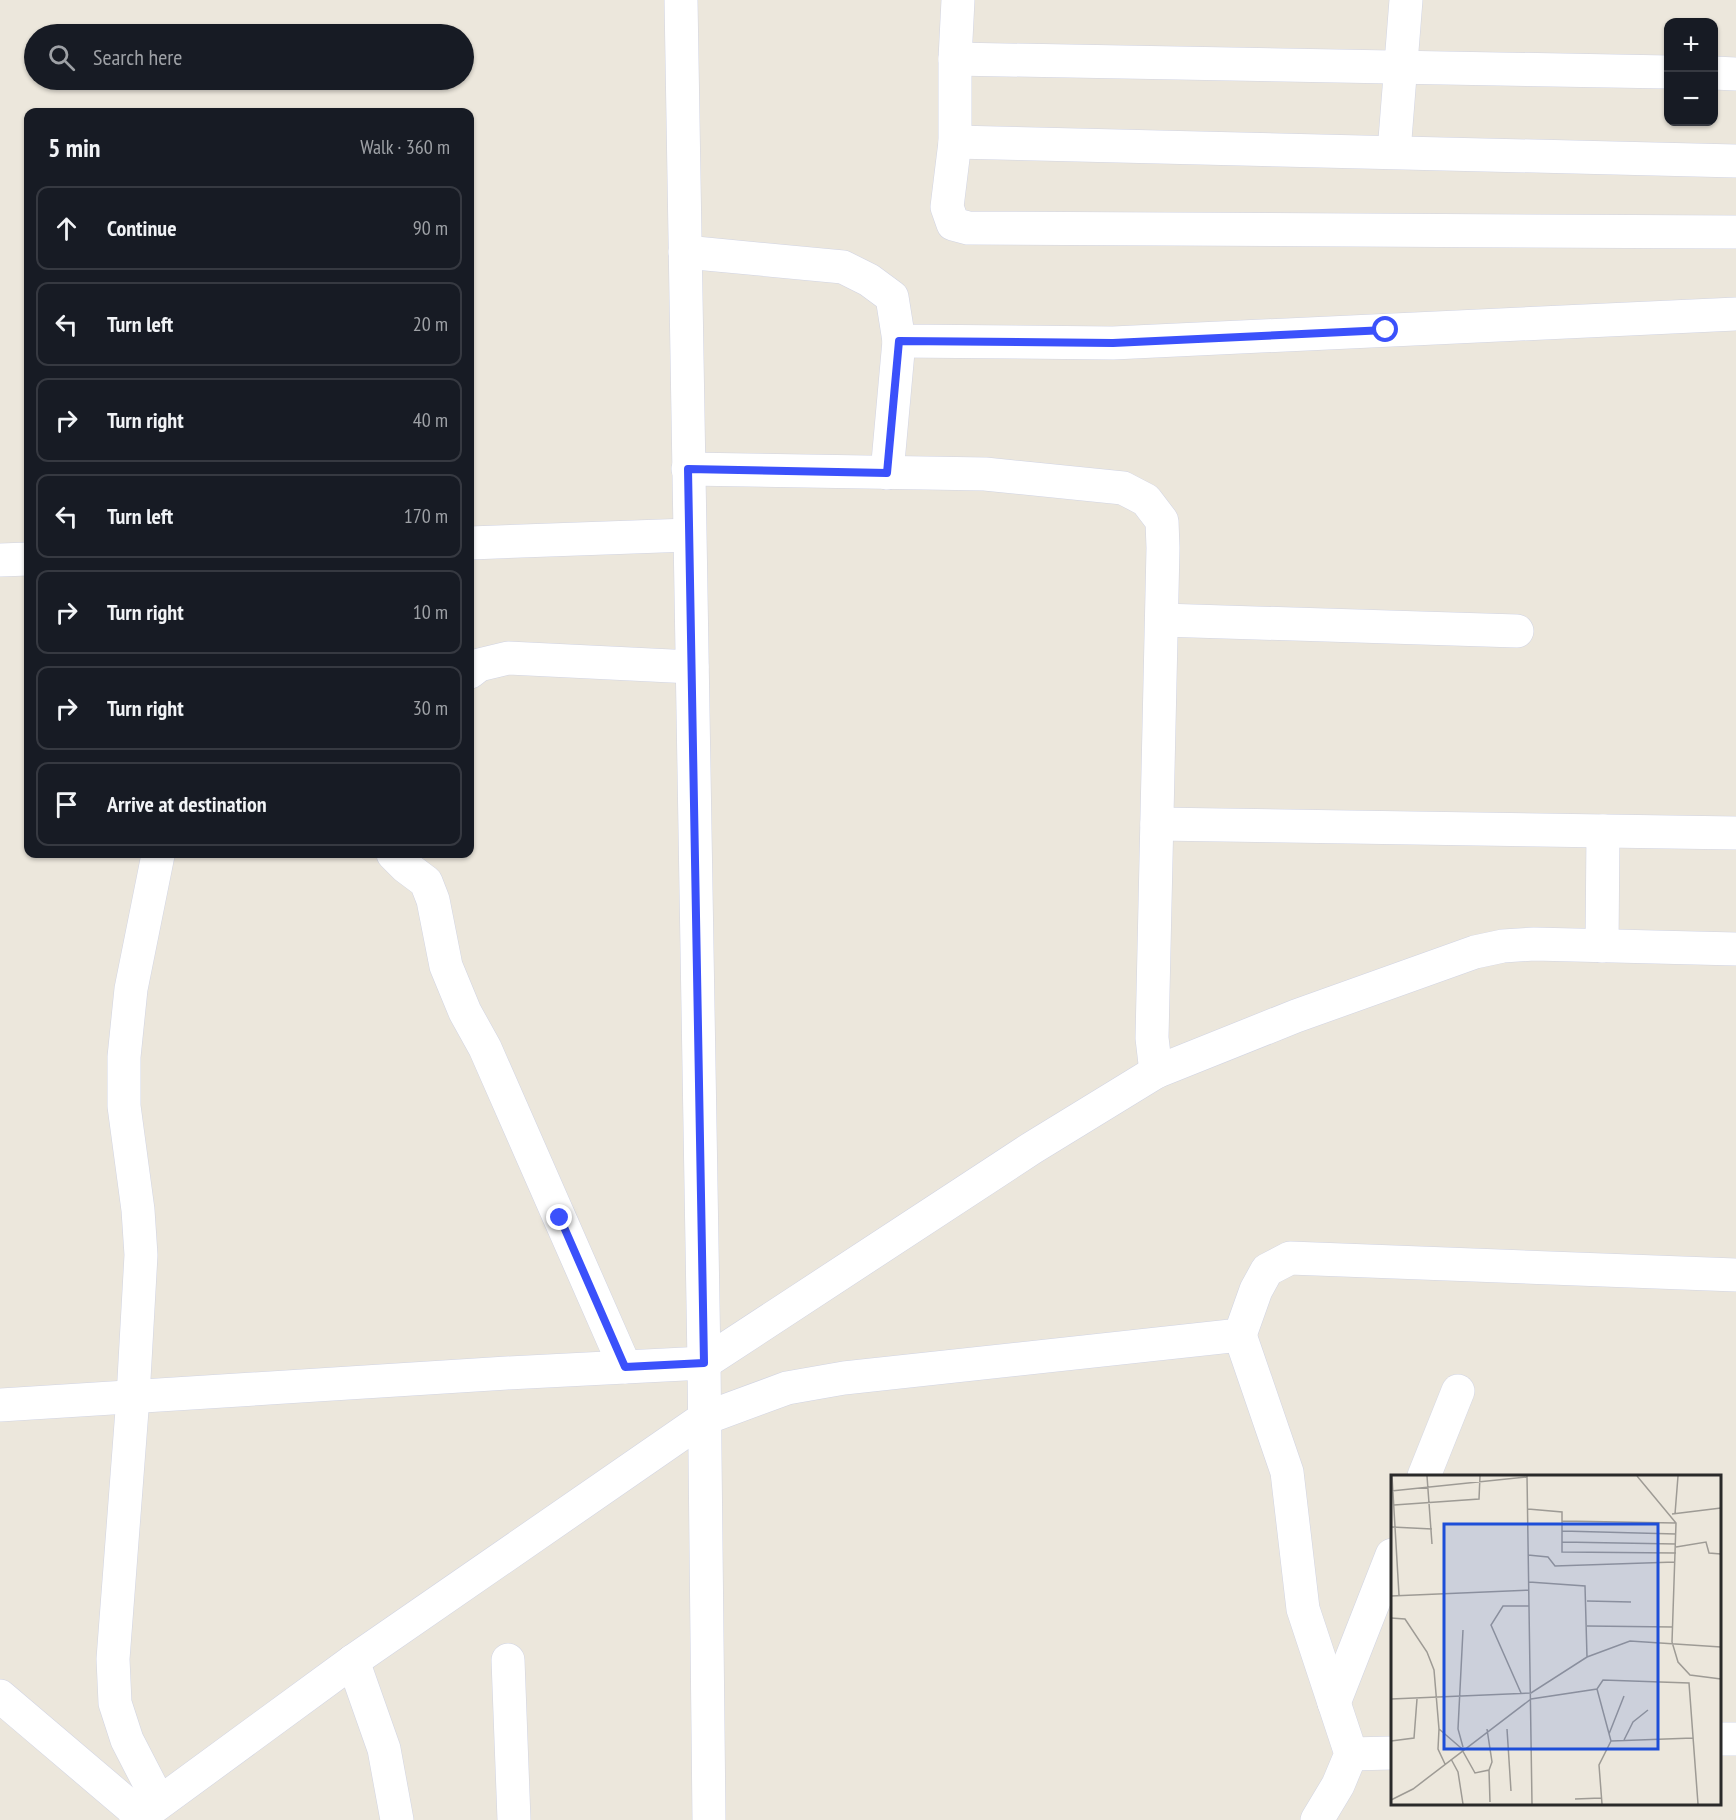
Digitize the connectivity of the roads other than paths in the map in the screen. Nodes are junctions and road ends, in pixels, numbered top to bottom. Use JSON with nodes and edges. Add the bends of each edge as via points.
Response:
{"nodes":[{"id":1,"x":681,"y":0,"type":"edge"},
{"id":2,"x":958,"y":0,"type":"edge"},
{"id":3,"x":1406,"y":0,"type":"edge"},
{"id":4,"x":955,"y":59,"type":"junction"},
{"id":5,"x":1399,"y":67,"type":"junction"},
{"id":6,"x":1664,"y":72,"type":"edge"},
{"id":7,"x":1718,"y":73,"type":"edge"},
{"id":8,"x":1736,"y":74,"type":"edge"},
{"id":9,"x":955,"y":142,"type":"junction"},
{"id":10,"x":1394,"y":152,"type":"junction"},
{"id":11,"x":1736,"y":161,"type":"edge"},
{"id":12,"x":1736,"y":232,"type":"edge"},
{"id":13,"x":685,"y":252,"type":"junction"},
{"id":14,"x":1736,"y":314,"type":"edge"},
{"id":15,"x":899,"y":341,"type":"junction"},
{"id":16,"x":688,"y":469,"type":"junction"},
{"id":17,"x":887,"y":473,"type":"junction"},
{"id":18,"x":689,"y":535,"type":"junction"},
{"id":19,"x":474,"y":543,"type":"edge"},
{"id":20,"x":24,"y":559,"type":"edge"},
{"id":21,"x":0,"y":560,"type":"edge"},
{"id":22,"x":1162,"y":620,"type":"junction"},
{"id":23,"x":1518,"y":631,"type":"dead end"},
{"id":24,"x":692,"y":667,"type":"junction"},
{"id":25,"x":474,"y":669,"type":"edge"},
{"id":26,"x":1157,"y":824,"type":"junction"},
{"id":27,"x":1603,"y":831,"type":"junction"},
{"id":28,"x":1736,"y":833,"type":"edge"},
{"id":29,"x":157,"y":858,"type":"edge"},
{"id":30,"x":397,"y":858,"type":"edge"},
{"id":31,"x":1602,"y":946,"type":"junction"},
{"id":32,"x":1736,"y":949,"type":"edge"},
{"id":33,"x":1155,"y":1072,"type":"junction"},
{"id":34,"x":1736,"y":1275,"type":"edge"},
{"id":35,"x":1240,"y":1335,"type":"junction"},
{"id":36,"x":704,"y":1363,"type":"junction"},
{"id":37,"x":625,"y":1367,"type":"junction"},
{"id":38,"x":1458,"y":1391,"type":"dead end"},
{"id":39,"x":133,"y":1397,"type":"junction"},
{"id":40,"x":0,"y":1405,"type":"edge"},
{"id":41,"x":703,"y":1419,"type":"junction"},
{"id":42,"x":1424,"y":1475,"type":"edge"},
{"id":43,"x":1391,"y":1559,"type":"edge"},
{"id":44,"x":508,"y":1660,"type":"dead end"},
{"id":45,"x":353,"y":1661,"type":"junction"},
{"id":46,"x":0,"y":1696,"type":"edge"},
{"id":47,"x":1334,"y":1703,"type":"junction"},
{"id":48,"x":1391,"y":1753,"type":"edge"},
{"id":49,"x":1351,"y":1754,"type":"junction"},
{"id":50,"x":144,"y":1814,"type":"edge"},
{"id":51,"x":397,"y":1820,"type":"edge"},
{"id":52,"x":514,"y":1820,"type":"edge"},
{"id":53,"x":709,"y":1820,"type":"edge"},
{"id":54,"x":1317,"y":1820,"type":"edge"}],
"edges":[{"from":1,"to":13,"type":"street"},
{"from":2,"to":4,"type":"street"},
{"from":3,"to":5,"type":"street"},
{"from":4,"to":5,"type":"street"},
{"from":4,"to":9,"type":"street"},
{"from":5,"to":6,"type":"street"},
{"from":5,"to":10,"type":"street"},
{"from":7,"to":8,"type":"street"},
{"from":9,"to":10,"type":"street"},
{"from":9,"to":12,"type":"street","via":[[947,207],[953,224],[968,228]]},
{"from":10,"to":11,"type":"street"},
{"from":13,"to":15,"type":"street","via":[[843,267],[892,297]]},
{"from":13,"to":16,"type":"street"},
{"from":14,"to":15,"type":"street","via":[[1113,343]]},
{"from":15,"to":17,"type":"street"},
{"from":16,"to":17,"type":"street"},
{"from":16,"to":18,"type":"street"},
{"from":17,"to":22,"type":"street","via":[[985,474],[1123,488],[1146,500],[1162,521]]},
{"from":18,"to":19,"type":"street"},
{"from":18,"to":24,"type":"street"},
{"from":20,"to":21,"type":"street"},
{"from":22,"to":23,"type":"street"},
{"from":22,"to":26,"type":"street"},
{"from":24,"to":25,"type":"street","via":[[508,658]]},
{"from":24,"to":36,"type":"street"},
{"from":26,"to":27,"type":"street"},
{"from":26,"to":33,"type":"street","via":[[1152,1038]]},
{"from":27,"to":28,"type":"street"},
{"from":27,"to":31,"type":"street"},
{"from":29,"to":39,"type":"street","via":[[131,989],[124,1057],[124,1106],[141,1255]]},
{"from":30,"to":37,"type":"street","via":[[426,882],[447,966],[465,1012],[485,1048]]},
{"from":31,"to":32,"type":"street"},
{"from":31,"to":33,"type":"street","via":[[1534,944],[1475,952]]},
{"from":33,"to":36,"type":"street","via":[[1022,1154]]},
{"from":34,"to":35,"type":"street","via":[[1290,1258],[1267,1270]]},
{"from":35,"to":41,"type":"street","via":[[844,1378],[787,1388]]},
{"from":35,"to":47,"type":"street","via":[[1287,1472],[1303,1610]]},
{"from":36,"to":37,"type":"street"},
{"from":36,"to":41,"type":"street"},
{"from":37,"to":39,"type":"street"},
{"from":38,"to":42,"type":"street"},
{"from":39,"to":40,"type":"street"},
{"from":39,"to":50,"type":"street","via":[[113,1659],[115,1703]]},
{"from":41,"to":45,"type":"street"},
{"from":41,"to":53,"type":"street"},
{"from":43,"to":47,"type":"street"},
{"from":44,"to":52,"type":"street"},
{"from":45,"to":50,"type":"street"},
{"from":45,"to":51,"type":"street","via":[[384,1749]]},
{"from":46,"to":50,"type":"street"},
{"from":47,"to":49,"type":"street"},
{"from":48,"to":49,"type":"street"},
{"from":49,"to":54,"type":"street"}]}
